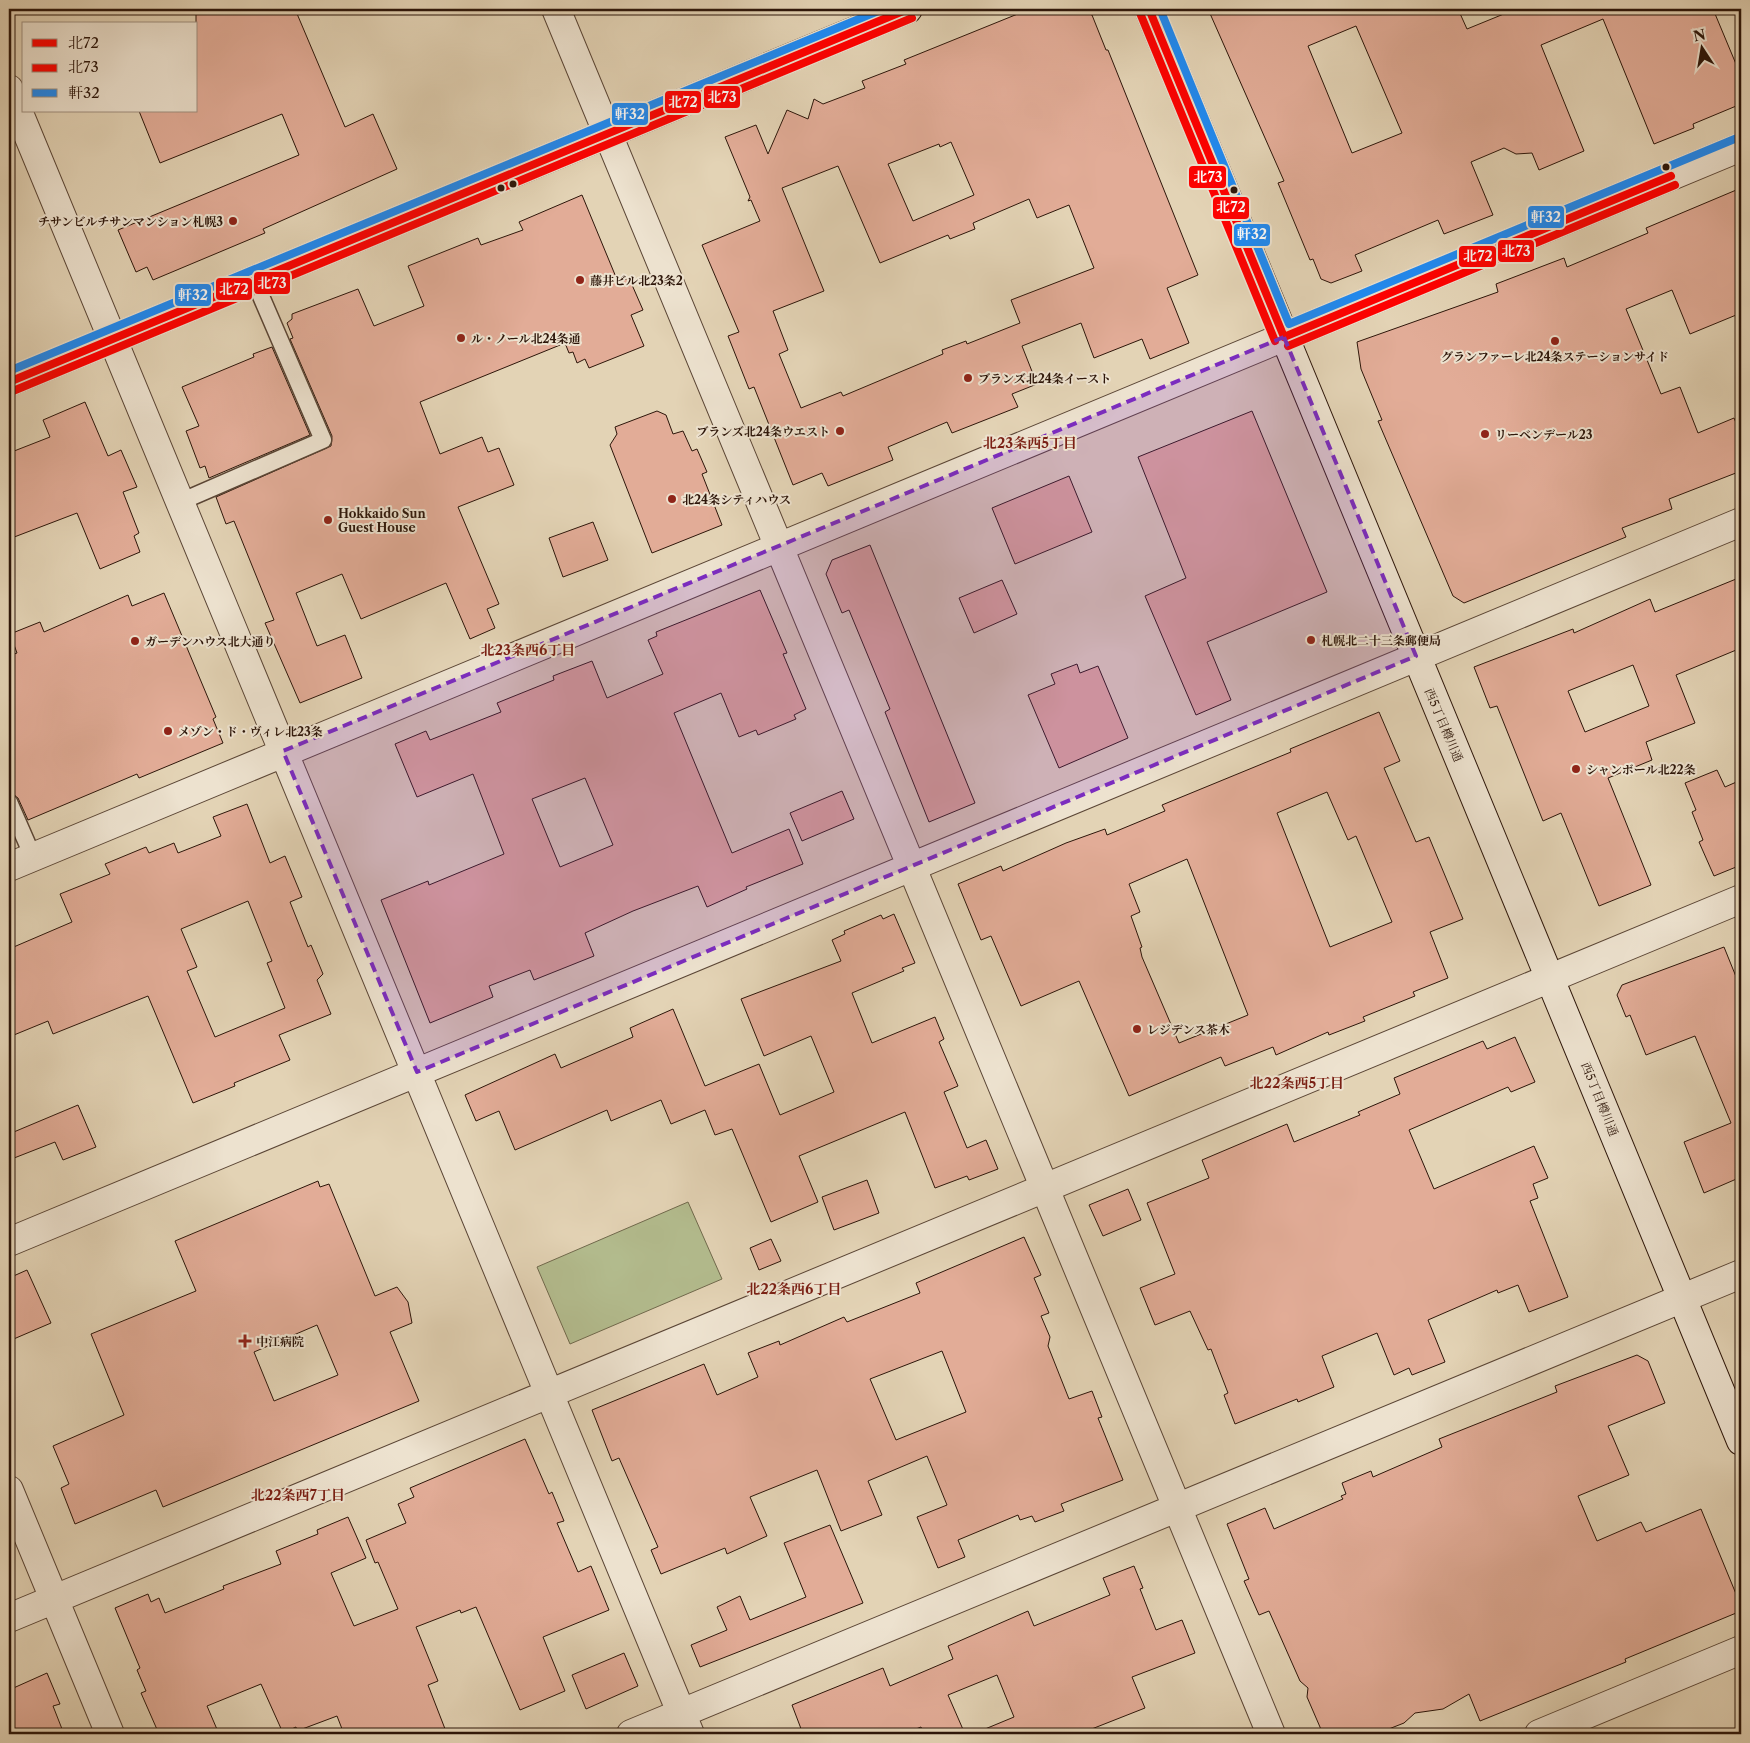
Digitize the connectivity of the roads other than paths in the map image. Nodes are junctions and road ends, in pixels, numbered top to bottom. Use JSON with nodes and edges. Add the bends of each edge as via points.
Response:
{"nodes":[{"id":1,"x":556,"y":9,"type":"edge"},
{"id":2,"x":908,"y":9,"type":"edge"},
{"id":3,"x":1149,"y":9,"type":"edge"},
{"id":4,"x":9,"y":89,"type":"edge"},
{"id":5,"x":608,"y":133,"type":"junction"},
{"id":6,"x":1741,"y":146,"type":"edge"},
{"id":7,"x":254,"y":280,"type":"junction"},
{"id":8,"x":1284,"y":337,"type":"junction"},
{"id":9,"x":113,"y":339,"type":"junction"},
{"id":10,"x":9,"y":382,"type":"edge"},
{"id":11,"x":180,"y":502,"type":"junction"},
{"id":12,"x":1741,"y":522,"type":"edge"},
{"id":13,"x":779,"y":546,"type":"junction"},
{"id":14,"x":1416,"y":656,"type":"junction"},
{"id":15,"x":283,"y":751,"type":"junction"},
{"id":16,"x":9,"y":802,"type":"edge"},
{"id":17,"x":21,"y":862,"type":"edge"},
{"id":18,"x":912,"y":867,"type":"junction"},
{"id":19,"x":1741,"y":899,"type":"edge"},
{"id":20,"x":1549,"y":978,"type":"junction"},
{"id":21,"x":417,"y":1072,"type":"junction"},
{"id":22,"x":1045,"y":1188,"type":"junction"},
{"id":23,"x":9,"y":1242,"type":"edge"},
{"id":24,"x":1741,"y":1274,"type":"edge"},
{"id":25,"x":1682,"y":1298,"type":"junction"},
{"id":26,"x":549,"y":1393,"type":"junction"},
{"id":27,"x":1741,"y":1441,"type":"edge"},
{"id":28,"x":9,"y":1490,"type":"edge"},
{"id":29,"x":1177,"y":1508,"type":"junction"},
{"id":30,"x":54,"y":1599,"type":"junction"},
{"id":31,"x":9,"y":1618,"type":"edge"},
{"id":32,"x":1741,"y":1650,"type":"edge"},
{"id":33,"x":686,"y":1724,"type":"edge"},
{"id":34,"x":110,"y":1734,"type":"edge"},
{"id":35,"x":631,"y":1734,"type":"edge"},
{"id":36,"x":1271,"y":1734,"type":"edge"},
{"id":37,"x":1539,"y":1734,"type":"edge"}],
"edges":[{"from":1,"to":5,"type":"street"},
{"from":2,"to":5,"type":"main road"},
{"from":3,"to":8,"type":"street","name":"西5丁目樽川通"},
{"from":4,"to":9,"type":"street"},
{"from":5,"to":7,"type":"main road"},
{"from":5,"to":13,"type":"street"},
{"from":6,"to":8,"type":"street"},
{"from":7,"to":9,"type":"main road"},
{"from":7,"to":11,"type":"lane","via":[[323,440]]},
{"from":8,"to":13,"type":"street"},
{"from":8,"to":14,"type":"street","name":"西5丁目樽川通"},
{"from":9,"to":10,"type":"main road"},
{"from":9,"to":11,"type":"street"},
{"from":11,"to":15,"type":"street"},
{"from":12,"to":14,"type":"street"},
{"from":13,"to":15,"type":"street"},
{"from":13,"to":18,"type":"street"},
{"from":14,"to":18,"type":"street"},
{"from":14,"to":20,"type":"street","name":"西5丁目樽川通"},
{"from":15,"to":17,"type":"street"},
{"from":15,"to":21,"type":"street"},
{"from":16,"to":17,"type":"lane"},
{"from":18,"to":21,"type":"street"},
{"from":18,"to":22,"type":"street"},
{"from":19,"to":20,"type":"street"},
{"from":20,"to":22,"type":"street"},
{"from":20,"to":25,"type":"street","name":"西5丁目樽川通"},
{"from":21,"to":23,"type":"street"},
{"from":21,"to":26,"type":"street"},
{"from":22,"to":26,"type":"street"},
{"from":22,"to":29,"type":"street"},
{"from":24,"to":25,"type":"street"},
{"from":25,"to":27,"type":"street","name":"西5丁目樽川通"},
{"from":25,"to":29,"type":"street"},
{"from":26,"to":30,"type":"street"},
{"from":26,"to":33,"type":"street"},
{"from":28,"to":30,"type":"street"},
{"from":29,"to":33,"type":"street"},
{"from":29,"to":36,"type":"street"},
{"from":30,"to":31,"type":"street"},
{"from":30,"to":34,"type":"street"},
{"from":32,"to":37,"type":"street"},
{"from":33,"to":35,"type":"street"}]}
